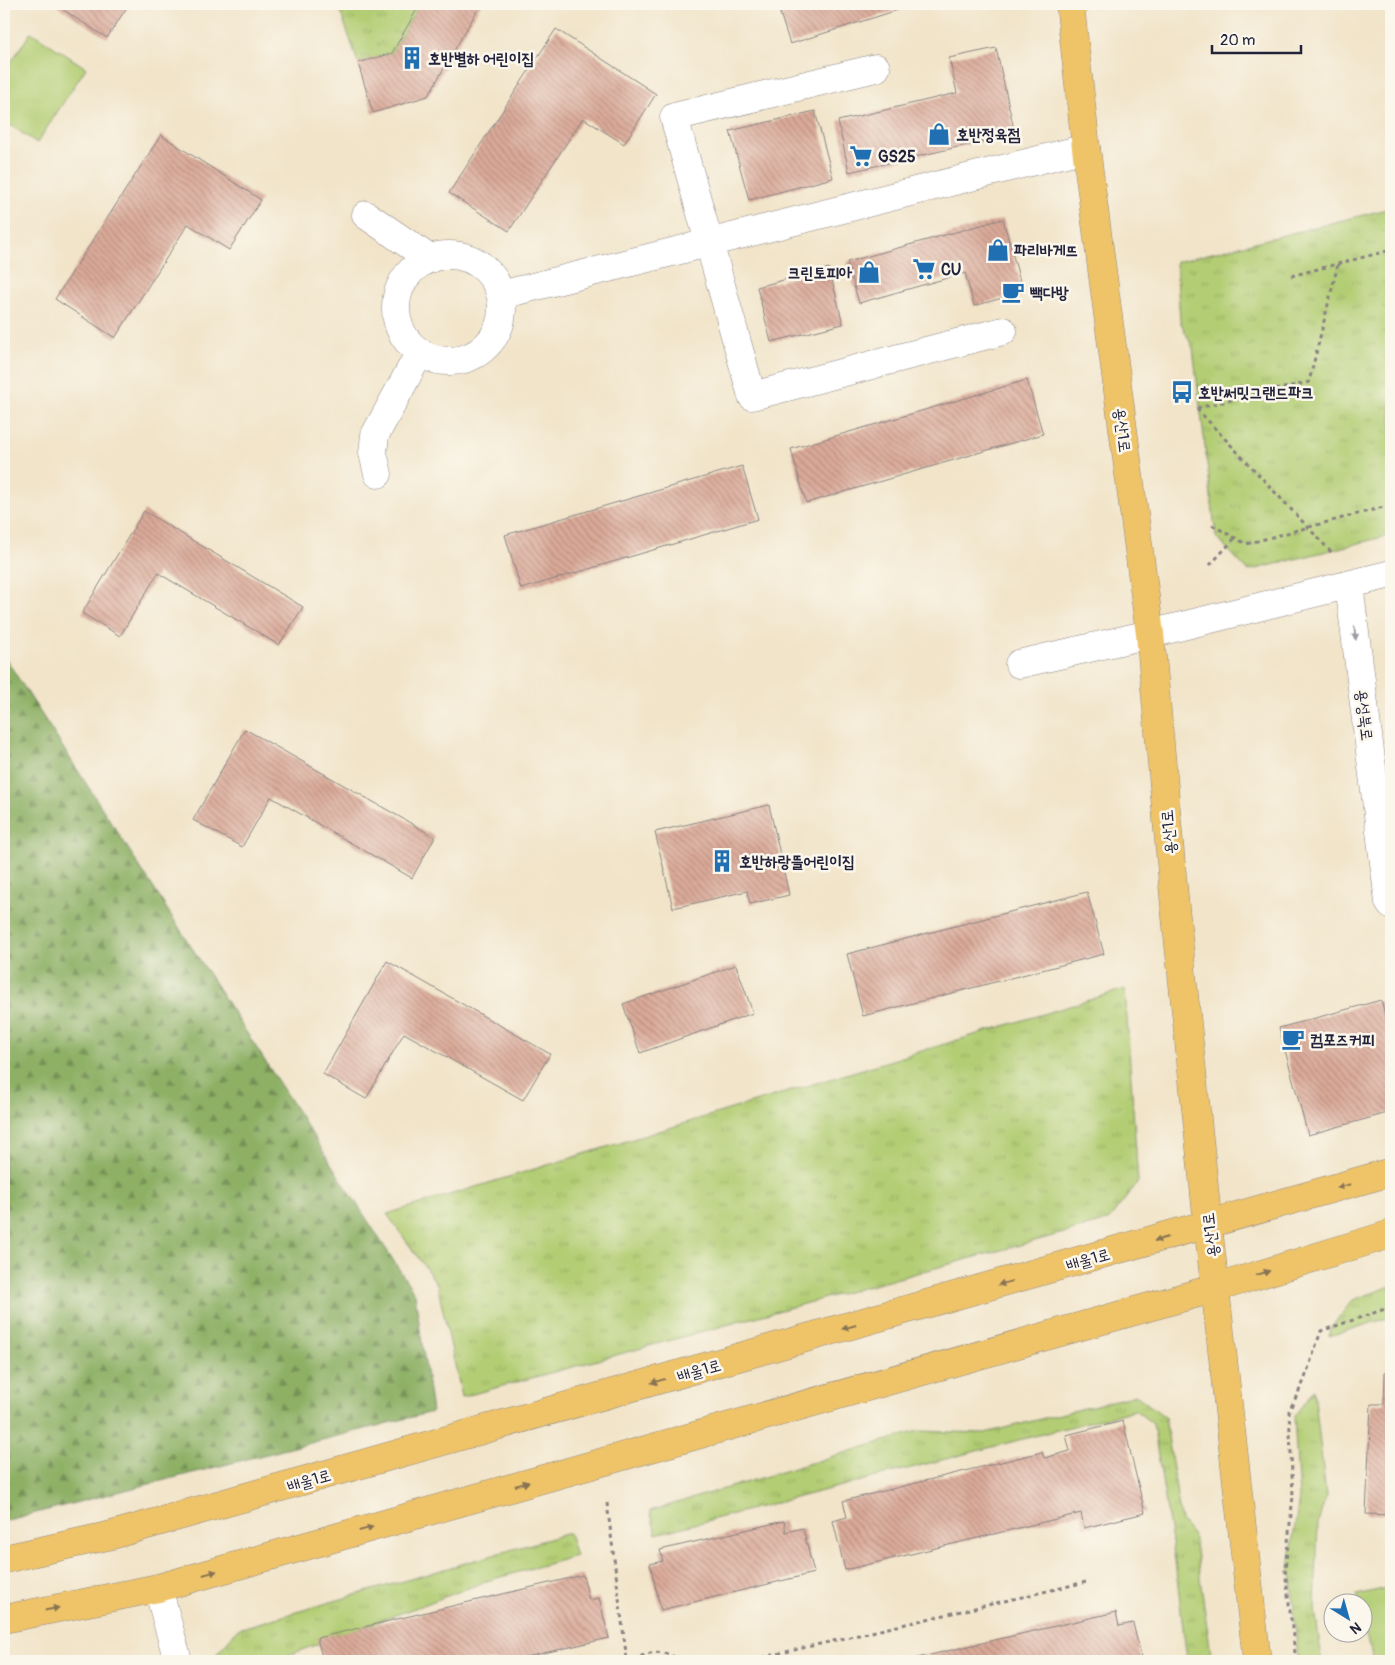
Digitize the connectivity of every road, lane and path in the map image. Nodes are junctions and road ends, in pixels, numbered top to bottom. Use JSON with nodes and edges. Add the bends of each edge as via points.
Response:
{"nodes":[{"id":1,"x":1070,"y":4,"type":"edge"},
{"id":2,"x":876,"y":68,"type":"dead end"},
{"id":3,"x":1086,"y":148,"type":"junction"},
{"id":4,"x":366,"y":215,"type":"dead end"},
{"id":5,"x":708,"y":243,"type":"junction"},
{"id":6,"x":1391,"y":250,"type":"edge"},
{"id":7,"x":430,"y":259,"type":"junction"},
{"id":8,"x":1338,"y":264,"type":"junction"},
{"id":9,"x":1291,"y":276,"type":"dead end"},
{"id":10,"x":501,"y":295,"type":"junction"},
{"id":11,"x":1002,"y":331,"type":"dead end"},
{"id":12,"x":420,"y":352,"type":"junction"},
{"id":13,"x":378,"y":474,"type":"dead end"},
{"id":14,"x":1391,"y":505,"type":"edge"},
{"id":15,"x":1212,"y":525,"type":"dead end"},
{"id":16,"x":1308,"y":527,"type":"junction"},
{"id":17,"x":1235,"y":538,"type":"junction"},
{"id":18,"x":1333,"y":554,"type":"dead end"},
{"id":19,"x":1210,"y":565,"type":"dead end"},
{"id":20,"x":1391,"y":574,"type":"edge"},
{"id":21,"x":1349,"y":585,"type":"junction"},
{"id":22,"x":1150,"y":634,"type":"junction"},
{"id":23,"x":1019,"y":664,"type":"dead end"},
{"id":24,"x":1391,"y":905,"type":"edge"},
{"id":25,"x":1391,"y":1172,"type":"edge"},
{"id":26,"x":1208,"y":1226,"type":"junction"},
{"id":27,"x":1391,"y":1234,"type":"edge"},
{"id":28,"x":1216,"y":1288,"type":"junction"},
{"id":29,"x":1391,"y":1308,"type":"edge"},
{"id":30,"x":607,"y":1503,"type":"dead end"},
{"id":31,"x":4,"y":1559,"type":"edge"},
{"id":32,"x":1086,"y":1582,"type":"dead end"},
{"id":33,"x":158,"y":1588,"type":"junction"},
{"id":34,"x":4,"y":1619,"type":"edge"},
{"id":35,"x":178,"y":1661,"type":"edge"},
{"id":36,"x":627,"y":1661,"type":"edge"},
{"id":37,"x":634,"y":1661,"type":"edge"},
{"id":38,"x":679,"y":1661,"type":"edge"},
{"id":39,"x":747,"y":1661,"type":"edge"},
{"id":40,"x":1257,"y":1661,"type":"edge"},
{"id":41,"x":1296,"y":1661,"type":"edge"}],
"edges":[{"from":1,"to":3,"type":"main road","name":"용산1로"},
{"from":2,"to":5,"type":"street","via":[[674,117]]},
{"from":3,"to":5,"type":"street"},
{"from":3,"to":22,"type":"main road","name":"용산1로"},
{"from":4,"to":7,"type":"street"},
{"from":5,"to":10,"type":"street"},
{"from":5,"to":11,"type":"street","via":[[752,396]]},
{"from":6,"to":8,"type":"path"},
{"from":7,"to":10,"type":"street","via":[[466,258],[481,266],[494,279]]},
{"from":7,"to":12,"type":"street","via":[[403,281],[397,298],[396,316],[401,332]]},
{"from":8,"to":9,"type":"path"},
{"from":8,"to":16,"type":"path","via":[[1309,382],[1197,408]]},
{"from":10,"to":12,"type":"street","via":[[498,329],[489,344],[475,354],[460,361],[442,361]]},
{"from":12,"to":13,"type":"street","via":[[375,435],[373,453]]},
{"from":14,"to":16,"type":"path"},
{"from":15,"to":17,"type":"path"},
{"from":16,"to":17,"type":"path","via":[[1246,544]]},
{"from":16,"to":18,"type":"path"},
{"from":17,"to":19,"type":"path"},
{"from":20,"to":21,"type":"street"},
{"from":21,"to":22,"type":"street"},
{"from":21,"to":24,"type":"street","name":"용성북로","one_way":true},
{"from":22,"to":23,"type":"street"},
{"from":22,"to":26,"type":"main road","name":"용산1로"},
{"from":25,"to":26,"type":"main road","name":"배울1로","one_way":true},
{"from":26,"to":28,"type":"main road","name":"용산1로"},
{"from":26,"to":31,"type":"main road","name":"배울1로","one_way":true,"via":[[112,1535]]},
{"from":28,"to":27,"type":"main road","one_way":true},
{"from":33,"to":28,"type":"main road","one_way":true},
{"from":28,"to":40,"type":"main road","name":"용산1로"},
{"from":29,"to":41,"type":"path","via":[[1321,1331],[1304,1381],[1289,1411],[1293,1496],[1285,1570]]},
{"from":30,"to":36,"type":"path"},
{"from":32,"to":39,"type":"path"},
{"from":34,"to":33,"type":"main road","one_way":true},
{"from":33,"to":35,"type":"street"},
{"from":37,"to":38,"type":"path","via":[[656,1652],[666,1653]]}]}
